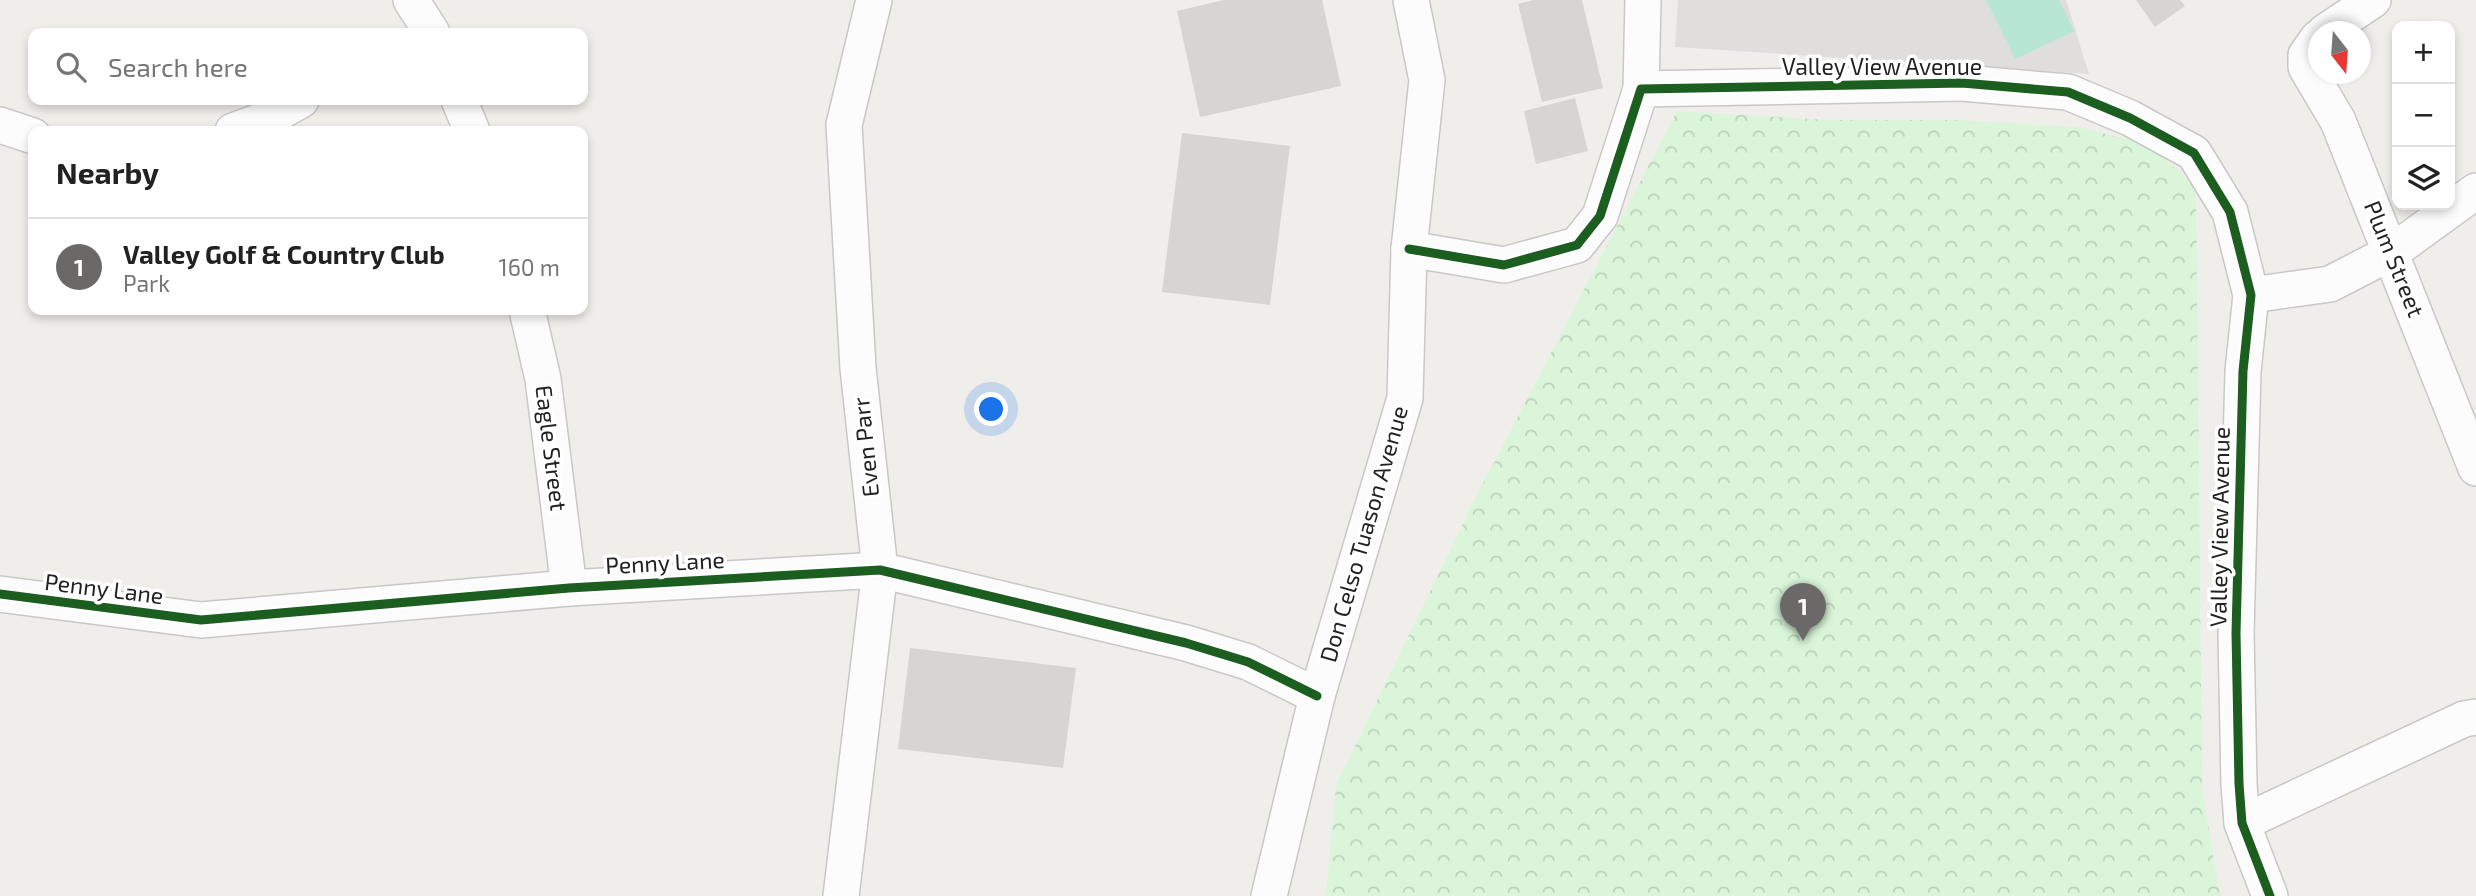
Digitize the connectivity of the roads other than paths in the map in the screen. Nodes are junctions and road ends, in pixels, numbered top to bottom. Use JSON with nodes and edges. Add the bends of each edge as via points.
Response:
{"nodes":[{"id":1,"x":874,"y":0,"type":"edge"},
{"id":2,"x":1411,"y":0,"type":"edge"},
{"id":3,"x":1643,"y":0,"type":"edge"},
{"id":4,"x":2373,"y":0,"type":"edge"},
{"id":5,"x":2344,"y":21,"type":"edge"},
{"id":6,"x":2316,"y":84,"type":"edge"},
{"id":7,"x":1641,"y":89,"type":"junction"},
{"id":8,"x":292,"y":105,"type":"edge"},
{"id":9,"x":461,"y":105,"type":"edge"},
{"id":10,"x":0,"y":125,"type":"edge"},
{"id":11,"x":247,"y":126,"type":"edge"},
{"id":12,"x":470,"y":126,"type":"edge"},
{"id":13,"x":28,"y":134,"type":"edge"},
{"id":14,"x":2476,"y":191,"type":"edge"},
{"id":15,"x":1409,"y":248,"type":"junction"},
{"id":16,"x":2392,"y":252,"type":"junction"},
{"id":17,"x":2251,"y":295,"type":"junction"},
{"id":18,"x":528,"y":315,"type":"edge"},
{"id":19,"x":2476,"y":468,"type":"edge"},
{"id":20,"x":880,"y":569,"type":"junction"},
{"id":21,"x":569,"y":588,"type":"junction"},
{"id":22,"x":0,"y":594,"type":"edge"},
{"id":23,"x":1317,"y":696,"type":"junction"},
{"id":24,"x":2476,"y":717,"type":"edge"},
{"id":25,"x":2242,"y":823,"type":"junction"},
{"id":26,"x":841,"y":896,"type":"edge"},
{"id":27,"x":1269,"y":896,"type":"edge"},
{"id":28,"x":2270,"y":896,"type":"edge"}],
"edges":[{"from":1,"to":20,"type":"street","name":"Even Parr","via":[[844,125],[858,368]]},
{"from":2,"to":15,"type":"street","name":"Don Celso Tuason Avenue","via":[[1427,80]]},
{"from":3,"to":7,"type":"street"},
{"from":4,"to":5,"type":"street"},
{"from":6,"to":16,"type":"street","name":"Plum Street","via":[[2338,121]]},
{"from":7,"to":15,"type":"street","via":[[1600,216],[1577,245],[1504,265]]},
{"from":7,"to":17,"type":"street","name":"Valley View Avenue","via":[[1962,83],[2068,92],[2130,118],[2194,153],[2230,212]]},
{"from":8,"to":11,"type":"street"},
{"from":9,"to":12,"type":"street"},
{"from":10,"to":13,"type":"street"},
{"from":14,"to":16,"type":"street"},
{"from":15,"to":23,"type":"street","name":"Don Celso Tuason Avenue","via":[[1405,398]]},
{"from":16,"to":17,"type":"street","via":[[2324,286]]},
{"from":16,"to":19,"type":"street","name":"Plum Street"},
{"from":17,"to":25,"type":"street","name":"Valley View Avenue","via":[[2243,371],[2236,633]]},
{"from":18,"to":21,"type":"street","name":"Eagle Street","via":[[543,379]]},
{"from":20,"to":21,"type":"street","name":"Penny Lane"},
{"from":20,"to":23,"type":"street","name":"Penny Lane","via":[[1186,643],[1248,662]]},
{"from":20,"to":26,"type":"street","name":"Even Parr"},
{"from":21,"to":22,"type":"street","name":"Penny Lane","via":[[201,620]]},
{"from":23,"to":27,"type":"street","name":"Don Celso Tuason Avenue"},
{"from":24,"to":25,"type":"street"},
{"from":25,"to":28,"type":"street","name":"Valley View Avenue"}]}
